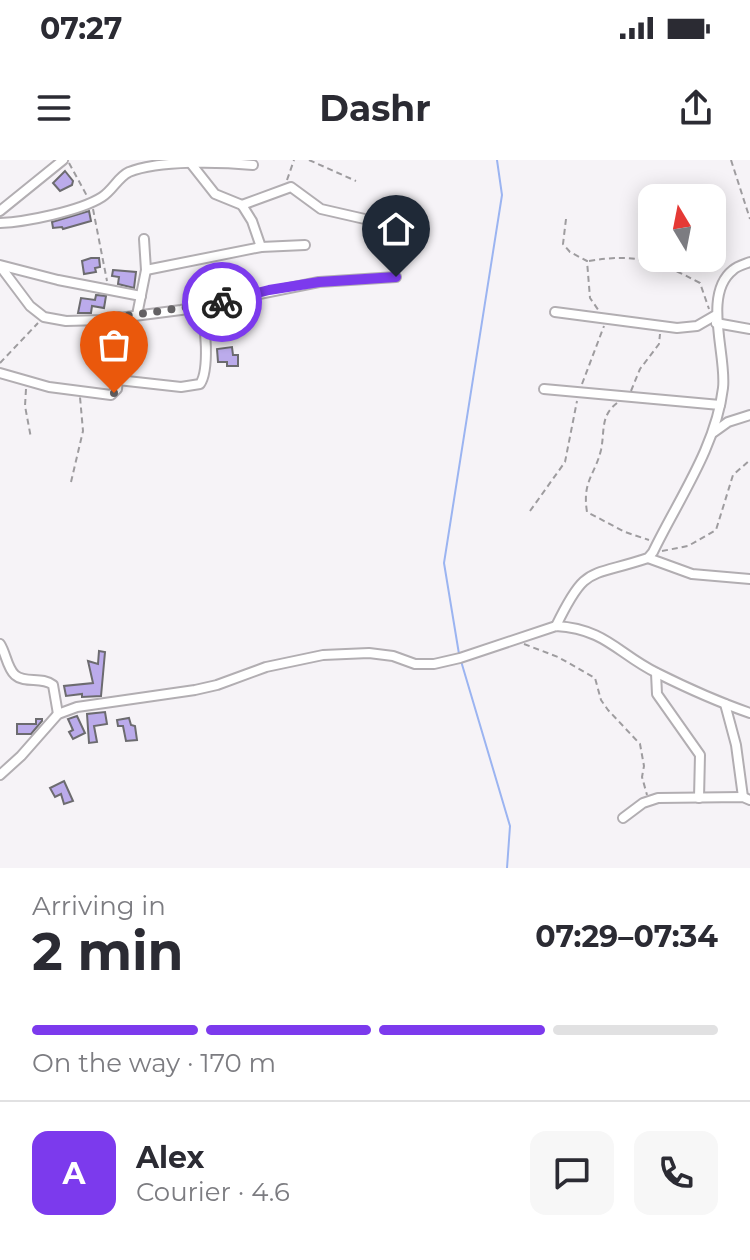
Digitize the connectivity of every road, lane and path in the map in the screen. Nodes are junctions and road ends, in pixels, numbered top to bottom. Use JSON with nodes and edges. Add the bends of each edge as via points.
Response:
{"nodes":[{"id":1,"x":65,"y":160,"type":"edge"},
{"id":2,"x":294,"y":160,"type":"edge"},
{"id":3,"x":309,"y":160,"type":"edge"},
{"id":4,"x":731,"y":160,"type":"edge"},
{"id":5,"x":189,"y":161,"type":"edge"},
{"id":6,"x":253,"y":165,"type":"dead end"},
{"id":7,"x":356,"y":181,"type":"dead end"},
{"id":8,"x":284,"y":188,"type":"junction"},
{"id":9,"x":91,"y":202,"type":"junction"},
{"id":10,"x":242,"y":205,"type":"junction"},
{"id":11,"x":0,"y":211,"type":"edge"},
{"id":12,"x":566,"y":219,"type":"dead end"},
{"id":13,"x":750,"y":219,"type":"edge"},
{"id":14,"x":0,"y":223,"type":"edge"},
{"id":15,"x":417,"y":231,"type":"dead end"},
{"id":16,"x":144,"y":239,"type":"dead end"},
{"id":17,"x":305,"y":245,"type":"dead end"},
{"id":18,"x":261,"y":247,"type":"junction"},
{"id":19,"x":587,"y":261,"type":"junction"},
{"id":20,"x":750,"y":262,"type":"edge"},
{"id":21,"x":0,"y":265,"type":"edge"},
{"id":22,"x":146,"y":270,"type":"junction"},
{"id":23,"x":396,"y":277,"type":"dead end"},
{"id":24,"x":109,"y":290,"type":"junction"},
{"id":25,"x":141,"y":296,"type":"junction"},
{"id":26,"x":202,"y":306,"type":"junction"},
{"id":27,"x":555,"y":312,"type":"dead end"},
{"id":28,"x":137,"y":315,"type":"junction"},
{"id":29,"x":44,"y":317,"type":"junction"},
{"id":30,"x":119,"y":317,"type":"junction"},
{"id":31,"x":606,"y":317,"type":"junction"},
{"id":32,"x":715,"y":319,"type":"junction"},
{"id":33,"x":660,"y":326,"type":"junction"},
{"id":34,"x":750,"y":329,"type":"edge"},
{"id":35,"x":0,"y":363,"type":"edge"},
{"id":36,"x":0,"y":373,"type":"edge"},
{"id":37,"x":25,"y":380,"type":"junction"},
{"id":38,"x":118,"y":380,"type":"junction"},
{"id":39,"x":544,"y":389,"type":"dead end"},
{"id":40,"x":579,"y":391,"type":"junction"},
{"id":41,"x":79,"y":392,"type":"junction"},
{"id":42,"x":629,"y":395,"type":"junction"},
{"id":43,"x":616,"y":403,"type":"dead end"},
{"id":44,"x":720,"y":405,"type":"junction"},
{"id":45,"x":750,"y":415,"type":"edge"},
{"id":46,"x":714,"y":432,"type":"junction"},
{"id":47,"x":31,"y":438,"type":"dead end"},
{"id":48,"x":750,"y":460,"type":"edge"},
{"id":49,"x":71,"y":482,"type":"dead end"},
{"id":50,"x":530,"y":511,"type":"dead end"},
{"id":51,"x":653,"y":551,"type":"junction"},
{"id":52,"x":750,"y":579,"type":"edge"},
{"id":53,"x":556,"y":626,"type":"junction"},
{"id":54,"x":511,"y":641,"type":"junction"},
{"id":55,"x":0,"y":644,"type":"edge"},
{"id":56,"x":656,"y":673,"type":"junction"},
{"id":57,"x":725,"y":704,"type":"junction"},
{"id":58,"x":750,"y":713,"type":"edge"},
{"id":59,"x":58,"y":714,"type":"junction"},
{"id":60,"x":0,"y":775,"type":"edge"},
{"id":61,"x":699,"y":798,"type":"junction"},
{"id":62,"x":746,"y":798,"type":"edge"},
{"id":63,"x":649,"y":800,"type":"junction"},
{"id":64,"x":623,"y":818,"type":"dead end"}],
"edges":[{"from":1,"to":9,"type":"path"},
{"from":1,"to":11,"type":"street"},
{"from":2,"to":8,"type":"path"},
{"from":3,"to":7,"type":"path"},
{"from":4,"to":13,"type":"path"},
{"from":5,"to":6,"type":"street"},
{"from":5,"to":9,"type":"street","via":[[129,172]]},
{"from":5,"to":10,"type":"street","via":[[215,194]]},
{"from":8,"to":10,"type":"street"},
{"from":8,"to":15,"type":"street","via":[[291,187],[321,209]]},
{"from":9,"to":14,"type":"street"},
{"from":9,"to":24,"type":"path"},
{"from":10,"to":18,"type":"street"},
{"from":12,"to":19,"type":"path","via":[[563,246]]},
{"from":16,"to":22,"type":"street"},
{"from":17,"to":18,"type":"street"},
{"from":18,"to":22,"type":"street"},
{"from":19,"to":31,"type":"path","via":[[590,298]]},
{"from":19,"to":32,"type":"path","via":[[607,257],[663,265],[700,283]]},
{"from":20,"to":32,"type":"street","via":[[725,280]]},
{"from":21,"to":24,"type":"street"},
{"from":21,"to":29,"type":"street","via":[[17,292]]},
{"from":22,"to":25,"type":"street"},
{"from":23,"to":26,"type":"street","via":[[319,282]]},
{"from":24,"to":25,"type":"street"},
{"from":25,"to":28,"type":"street"},
{"from":26,"to":28,"type":"street"},
{"from":26,"to":38,"type":"street","via":[[200,384]]},
{"from":27,"to":31,"type":"street"},
{"from":28,"to":30,"type":"street"},
{"from":29,"to":30,"type":"street"},
{"from":29,"to":35,"type":"path"},
{"from":30,"to":38,"type":"street"},
{"from":31,"to":33,"type":"street"},
{"from":31,"to":40,"type":"path"},
{"from":32,"to":33,"type":"street","via":[[689,328]]},
{"from":32,"to":34,"type":"street"},
{"from":32,"to":44,"type":"street","via":[[724,375]]},
{"from":33,"to":42,"type":"path","via":[[659,344]]},
{"from":36,"to":37,"type":"street"},
{"from":37,"to":41,"type":"street"},
{"from":37,"to":47,"type":"path"},
{"from":38,"to":41,"type":"street","via":[[111,395]]},
{"from":39,"to":40,"type":"street"},
{"from":40,"to":42,"type":"street"},
{"from":40,"to":50,"type":"path","via":[[568,457]]},
{"from":41,"to":49,"type":"path","via":[[83,431]]},
{"from":42,"to":44,"type":"street"},
{"from":43,"to":51,"type":"path","via":[[605,415],[600,454],[587,485],[587,512]]},
{"from":44,"to":46,"type":"street"},
{"from":45,"to":46,"type":"street"},
{"from":46,"to":51,"type":"street"},
{"from":48,"to":51,"type":"path","via":[[733,475],[716,530],[688,546]]},
{"from":51,"to":52,"type":"street","via":[[692,574]]},
{"from":51,"to":53,"type":"street","via":[[585,578]]},
{"from":53,"to":54,"type":"street"},
{"from":53,"to":56,"type":"street","via":[[600,636]]},
{"from":54,"to":59,"type":"street","via":[[434,664],[369,653],[323,655],[195,690]]},
{"from":54,"to":63,"type":"path","via":[[593,676],[608,710],[640,744]]},
{"from":55,"to":59,"type":"street","via":[[18,678],[53,685]]},
{"from":56,"to":57,"type":"street"},
{"from":56,"to":61,"type":"street","via":[[657,694],[700,755]]},
{"from":57,"to":58,"type":"street"},
{"from":57,"to":62,"type":"street"},
{"from":59,"to":60,"type":"street"},
{"from":61,"to":62,"type":"street"},
{"from":61,"to":63,"type":"street"},
{"from":63,"to":64,"type":"street"}]}
